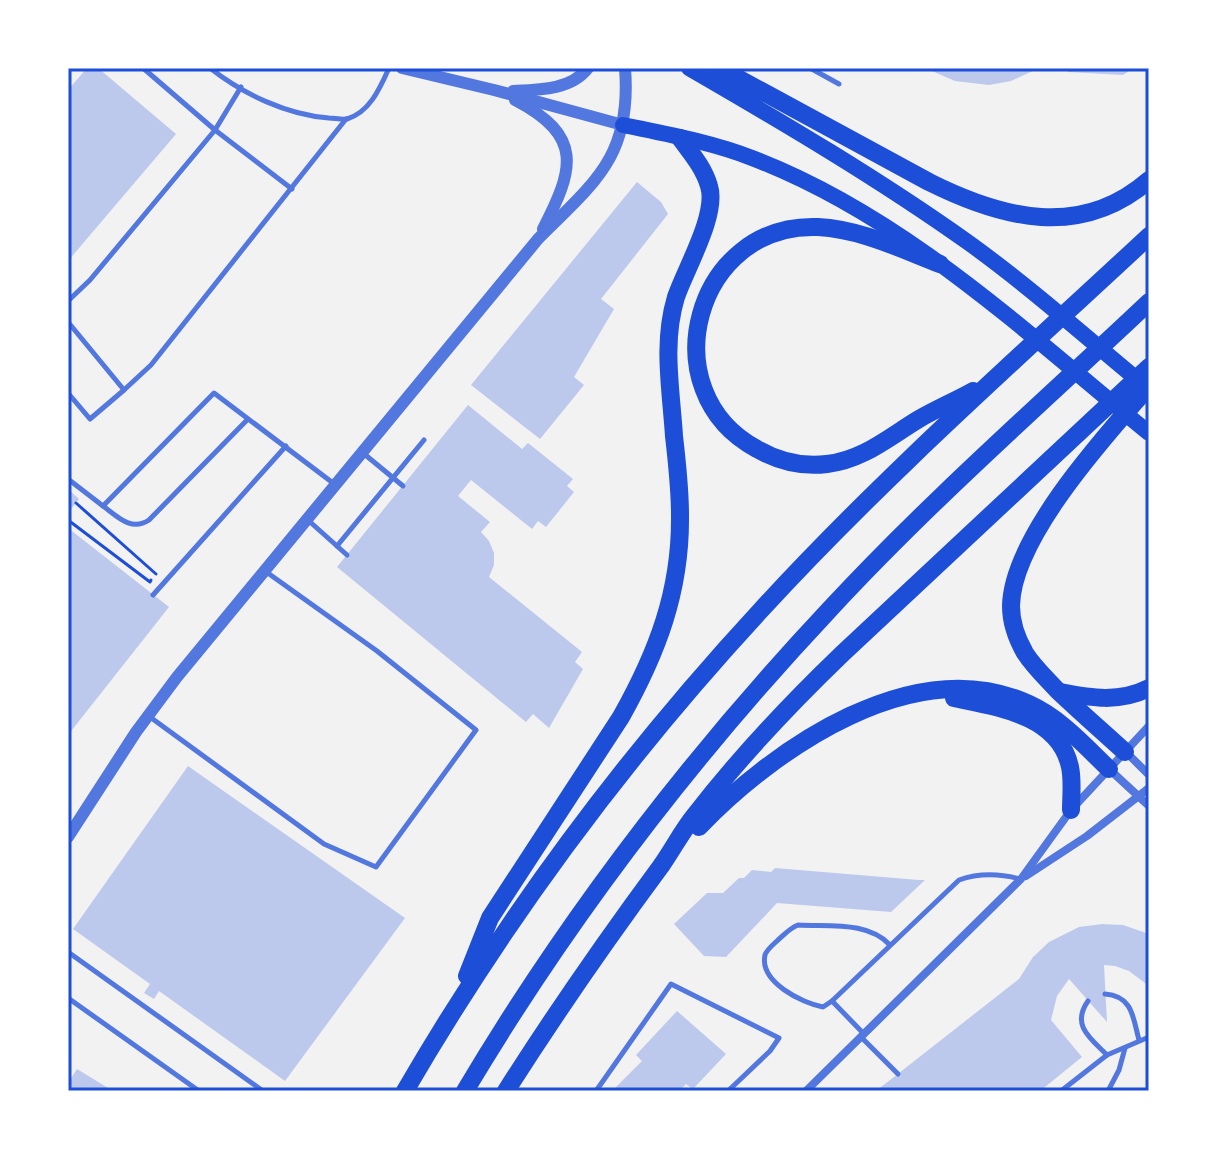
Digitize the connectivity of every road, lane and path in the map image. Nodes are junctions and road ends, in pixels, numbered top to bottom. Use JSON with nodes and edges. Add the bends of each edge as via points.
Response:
{"nodes":[{"id":1,"x":143,"y":68,"type":"edge"},
{"id":2,"x":210,"y":68,"type":"edge"},
{"id":3,"x":389,"y":68,"type":"edge"},
{"id":4,"x":402,"y":68,"type":"edge"},
{"id":5,"x":588,"y":68,"type":"edge"},
{"id":6,"x":625,"y":68,"type":"edge"},
{"id":7,"x":689,"y":68,"type":"edge"},
{"id":8,"x":719,"y":68,"type":"edge"},
{"id":9,"x":810,"y":68,"type":"edge"},
{"id":10,"x":839,"y":84,"type":"dead end"},
{"id":11,"x":241,"y":87,"type":"junction"},
{"id":12,"x":494,"y":90,"type":"junction"},
{"id":13,"x":346,"y":119,"type":"junction"},
{"id":14,"x":623,"y":125,"type":"junction"},
{"id":15,"x":215,"y":130,"type":"junction"},
{"id":16,"x":680,"y":138,"type":"junction"},
{"id":17,"x":1149,"y":180,"type":"edge"},
{"id":18,"x":292,"y":189,"type":"junction"},
{"id":19,"x":1149,"y":236,"type":"edge"},
{"id":20,"x":538,"y":239,"type":"junction"},
{"id":21,"x":940,"y":264,"type":"junction"},
{"id":22,"x":68,"y":301,"type":"edge"},
{"id":23,"x":1149,"y":302,"type":"edge"},
{"id":24,"x":68,"y":322,"type":"edge"},
{"id":25,"x":993,"y":381,"type":"junction"},
{"id":26,"x":1147,"y":381,"type":"edge"},
{"id":27,"x":124,"y":390,"type":"junction"},
{"id":28,"x":68,"y":393,"type":"edge"},
{"id":29,"x":248,"y":419,"type":"junction"},
{"id":30,"x":1147,"y":432,"type":"edge"},
{"id":31,"x":424,"y":440,"type":"dead end"},
{"id":32,"x":286,"y":446,"type":"junction"},
{"id":33,"x":362,"y":453,"type":"junction"},
{"id":34,"x":393,"y":478,"type":"junction"},
{"id":35,"x":68,"y":479,"type":"edge"},
{"id":36,"x":335,"y":485,"type":"junction"},
{"id":37,"x":403,"y":486,"type":"dead end"},
{"id":38,"x":76,"y":503,"type":"dead end"},
{"id":39,"x":103,"y":506,"type":"junction"},
{"id":40,"x":307,"y":519,"type":"junction"},
{"id":41,"x":68,"y":520,"type":"edge"},
{"id":42,"x":337,"y":546,"type":"junction"},
{"id":43,"x":347,"y":555,"type":"dead end"},
{"id":44,"x":264,"y":570,"type":"junction"},
{"id":45,"x":153,"y":595,"type":"dead end"},
{"id":46,"x":1149,"y":688,"type":"edge"},
{"id":47,"x":923,"y":692,"type":"junction"},
{"id":48,"x":1060,"y":692,"type":"junction"},
{"id":49,"x":147,"y":715,"type":"junction"},
{"id":50,"x":1149,"y":726,"type":"edge"},
{"id":51,"x":1125,"y":752,"type":"junction"},
{"id":52,"x":1109,"y":769,"type":"junction"},
{"id":53,"x":1149,"y":775,"type":"edge"},
{"id":54,"x":1149,"y":788,"type":"edge"},
{"id":55,"x":1138,"y":796,"type":"junction"},
{"id":56,"x":1149,"y":806,"type":"edge"},
{"id":57,"x":1071,"y":810,"type":"junction"},
{"id":58,"x":70,"y":831,"type":"edge"},
{"id":59,"x":663,"y":862,"type":"junction"},
{"id":60,"x":1021,"y":879,"type":"junction"},
{"id":61,"x":890,"y":945,"type":"junction"},
{"id":62,"x":68,"y":952,"type":"edge"},
{"id":63,"x":1105,"y":994,"type":"dead end"},
{"id":64,"x":68,"y":998,"type":"edge"},
{"id":65,"x":832,"y":1001,"type":"junction"},
{"id":66,"x":1088,"y":1001,"type":"dead end"},
{"id":67,"x":451,"y":1016,"type":"junction"},
{"id":68,"x":862,"y":1036,"type":"junction"},
{"id":69,"x":1149,"y":1037,"type":"edge"},
{"id":70,"x":1139,"y":1040,"type":"junction"},
{"id":71,"x":1125,"y":1047,"type":"junction"},
{"id":72,"x":1107,"y":1055,"type":"junction"},
{"id":73,"x":898,"y":1074,"type":"dead end"},
{"id":74,"x":199,"y":1091,"type":"edge"},
{"id":75,"x":263,"y":1091,"type":"edge"},
{"id":76,"x":405,"y":1091,"type":"edge"},
{"id":77,"x":465,"y":1091,"type":"edge"},
{"id":78,"x":506,"y":1091,"type":"edge"},
{"id":79,"x":596,"y":1091,"type":"edge"},
{"id":80,"x":728,"y":1091,"type":"edge"},
{"id":81,"x":806,"y":1091,"type":"edge"},
{"id":82,"x":1061,"y":1091,"type":"edge"},
{"id":83,"x":1108,"y":1091,"type":"edge"}],
"edges":[{"from":1,"to":15,"type":"lane"},
{"from":2,"to":11,"type":"lane"},
{"from":3,"to":13,"type":"lane","via":[[367,106]]},
{"from":4,"to":12,"type":"street"},
{"from":5,"to":12,"type":"street","via":[[563,85]]},
{"from":6,"to":14,"type":"street"},
{"from":7,"to":26,"type":"main road","via":[[951,231]]},
{"from":8,"to":17,"type":"highway","via":[[929,182],[990,208],[1047,218],[1078,215],[1116,203]]},
{"from":9,"to":10,"type":"lane"},
{"from":11,"to":13,"type":"lane","via":[[288,110]]},
{"from":11,"to":15,"type":"lane"},
{"from":12,"to":14,"type":"street"},
{"from":12,"to":20,"type":"street","via":[[544,119],[565,149],[563,187]]},
{"from":13,"to":18,"type":"lane"},
{"from":14,"to":16,"type":"main road"},
{"from":14,"to":20,"type":"street","via":[[602,172]]},
{"from":15,"to":18,"type":"lane"},
{"from":15,"to":22,"type":"lane"},
{"from":16,"to":21,"type":"main road","via":[[740,154],[807,182]]},
{"from":16,"to":67,"type":"highway","via":[[704,172],[712,196],[676,297],[668,339],[680,514],[669,607],[651,660],[621,717],[490,918]]},
{"from":18,"to":27,"type":"lane","via":[[151,365]]},
{"from":19,"to":25,"type":"highway"},
{"from":20,"to":33,"type":"street"},
{"from":21,"to":25,"type":"highway","via":[[834,229],[804,227],[759,240],[724,269],[702,308],[696,351],[705,393],[731,430],[752,447],[776,458],[818,465],[863,454]]},
{"from":21,"to":30,"type":"main road"},
{"from":23,"to":77,"type":"highway","via":[[903,535],[754,693],[600,887]]},
{"from":24,"to":27,"type":"lane"},
{"from":25,"to":67,"type":"highway","via":[[812,557],[702,677],[572,838]]},
{"from":26,"to":48,"type":"highway","via":[[1057,499],[1016,578],[1013,626],[1030,660]]},
{"from":26,"to":59,"type":"highway","via":[[810,684],[693,817]]},
{"from":27,"to":28,"type":"lane","via":[[90,419]]},
{"from":29,"to":32,"type":"lane"},
{"from":29,"to":39,"type":"lane","via":[[142,525],[128,524]]},
{"from":29,"to":39,"type":"lane","via":[[214,393]]},
{"from":31,"to":34,"type":"lane"},
{"from":32,"to":36,"type":"lane"},
{"from":32,"to":45,"type":"lane"},
{"from":33,"to":34,"type":"lane"},
{"from":33,"to":36,"type":"street"},
{"from":34,"to":37,"type":"lane"},
{"from":34,"to":42,"type":"lane"},
{"from":35,"to":39,"type":"lane"},
{"from":36,"to":40,"type":"street"},
{"from":38,"to":41,"type":"path","via":[[157,573],[150,582]]},
{"from":40,"to":42,"type":"lane"},
{"from":40,"to":44,"type":"street"},
{"from":42,"to":43,"type":"lane"},
{"from":44,"to":49,"type":"street"},
{"from":44,"to":49,"type":"lane","via":[[476,730],[376,867],[324,844]]},
{"from":46,"to":48,"type":"highway","via":[[1108,699]]},
{"from":47,"to":52,"type":"highway","via":[[981,690],[1018,699],[1050,716]]},
{"from":47,"to":57,"type":"highway","via":[[1002,708],[1046,730],[1068,759]]},
{"from":47,"to":59,"type":"highway","via":[[870,708],[794,747],[737,790]]},
{"from":48,"to":51,"type":"highway"},
{"from":49,"to":58,"type":"street"},
{"from":50,"to":51,"type":"street"},
{"from":51,"to":52,"type":"street"},
{"from":51,"to":53,"type":"street"},
{"from":52,"to":55,"type":"street"},
{"from":52,"to":57,"type":"street"},
{"from":54,"to":55,"type":"street"},
{"from":55,"to":56,"type":"street"},
{"from":55,"to":60,"type":"street"},
{"from":57,"to":60,"type":"street"},
{"from":59,"to":78,"type":"highway"},
{"from":60,"to":61,"type":"lane","via":[[990,875],[959,880]]},
{"from":60,"to":68,"type":"street"},
{"from":61,"to":65,"type":"lane"},
{"from":61,"to":65,"type":"lane","via":[[866,930],[798,925],[767,952],[767,970],[776,984],[818,1007]]},
{"from":62,"to":75,"type":"lane"},
{"from":63,"to":70,"type":"lane","via":[[1127,1004]]},
{"from":64,"to":74,"type":"lane"},
{"from":65,"to":68,"type":"lane"},
{"from":66,"to":72,"type":"lane","via":[[1082,1025]]},
{"from":67,"to":76,"type":"highway"},
{"from":68,"to":73,"type":"lane"},
{"from":68,"to":81,"type":"street"},
{"from":69,"to":70,"type":"lane"},
{"from":70,"to":71,"type":"lane"},
{"from":71,"to":72,"type":"lane"},
{"from":71,"to":83,"type":"lane"},
{"from":72,"to":82,"type":"lane"},
{"from":79,"to":80,"type":"lane","via":[[671,984],[779,1038]]}]}
